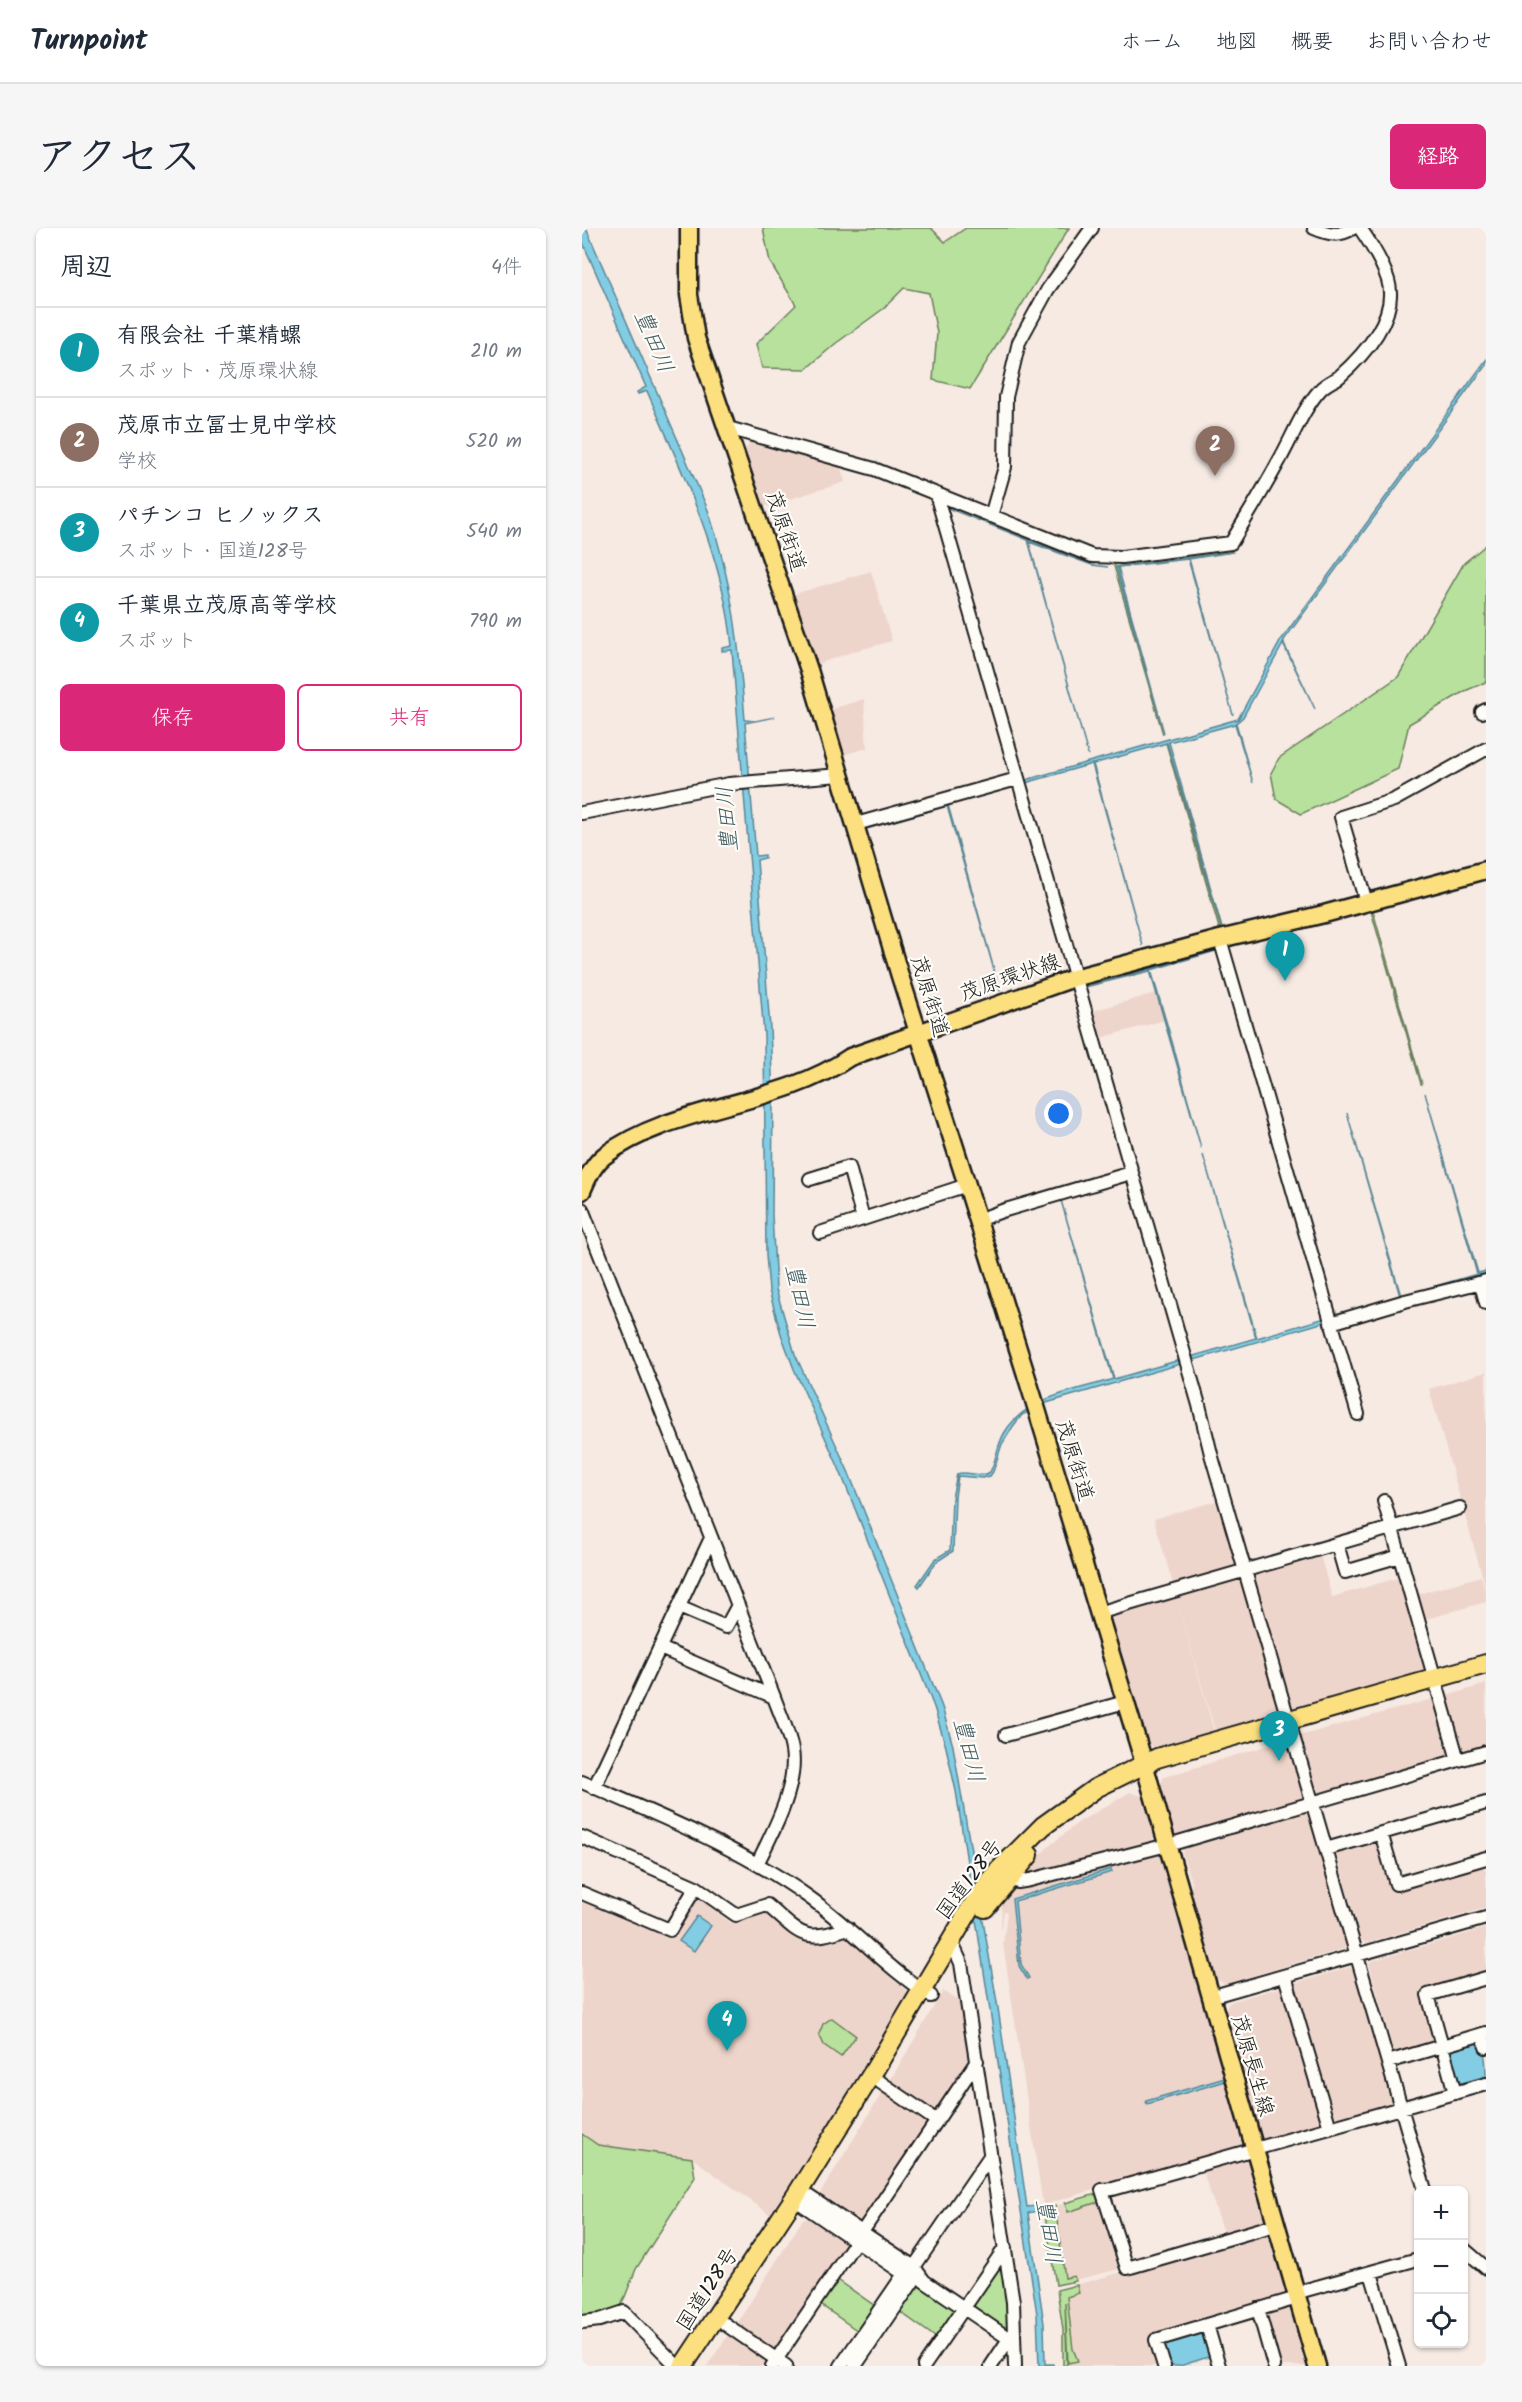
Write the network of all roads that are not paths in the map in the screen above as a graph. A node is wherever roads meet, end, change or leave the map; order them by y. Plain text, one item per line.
1 (689, 228) edge
2 (1092, 228) edge
3 (1314, 228) edge
4 (1353, 228) edge
5 (1360, 228) edge
6 (728, 428) junction
7 (936, 494) junction
8 (991, 516) junction
9 (1486, 749) edge
10 (840, 775) junction
11 (1017, 779) junction
12 (582, 813) edge
13 (856, 824) junction
14 (1486, 870) edge
15 (1366, 902) junction
16 (1220, 939) junction
17 (1074, 978) junction
18 (919, 1033) junction
19 (1131, 1173) junction
20 (810, 1179) dead end
21 (967, 1185) junction
22 (582, 1191) edge
23 (582, 1209) edge
24 (863, 1219) junction
25 (978, 1220) junction
26 (820, 1233) dead end
27 (1482, 1282) edge
28 (1486, 1303) edge
29 (1331, 1323) junction
30 (1358, 1414) dead end
31 (1383, 1502) dead end
32 (1460, 1508) dead end
33 (1392, 1528) junction
34 (711, 1538) junction
35 (1337, 1544) junction
36 (1400, 1556) junction
37 (1245, 1570) junction
38 (738, 1605) junction
39 (679, 1607) junction
40 (1098, 1613) junction
41 (660, 1648) junction
42 (1486, 1664) edge
43 (1486, 1675) edge
44 (1436, 1684) junction
45 (774, 1697) junction
46 (1125, 1702) junction
47 (1290, 1725) junction
48 (1006, 1735) dead end
49 (1486, 1752) edge
50 (1458, 1760) junction
51 (1146, 1769) junction
52 (582, 1782) edge
53 (594, 1788) junction
54 (1313, 1803) junction
55 (1486, 1803) edge
56 (1381, 1833) junction
57 (582, 1837) edge
58 (1166, 1845) junction
59 (1326, 1849) junction
60 (1486, 1858) edge
61 (757, 1864) junction
62 (1001, 1877) junction
63 (696, 1887) junction
64 (582, 1893) edge
65 (1486, 1918) edge
66 (848, 1928) junction
67 (958, 1940) junction
68 (1357, 1955) junction
69 (1285, 1976) junction
70 (1486, 1978) edge
71 (926, 1993) junction
72 (1210, 1997) junction
73 (1484, 2033) edge
74 (1443, 2045) junction
75 (1486, 2047) edge
76 (977, 2061) junction
77 (1388, 2062) junction
78 (880, 2082) junction
79 (1486, 2084) edge
80 (1455, 2093) junction
81 (1402, 2108) junction
82 (937, 2121) junction
83 (1330, 2128) junction
84 (1254, 2149) junction
85 (990, 2156) junction
86 (1424, 2186) edge
87 (803, 2198) junction
88 (1275, 2225) junction
89 (859, 2237) junction
90 (1005, 2247) junction
91 (1468, 2252) edge
92 (1414, 2260) edge
93 (1486, 2268) edge
94 (1371, 2273) junction
95 (914, 2275) junction
96 (1296, 2295) junction
97 (963, 2307) junction
98 (1258, 2309) junction
99 (582, 2322) edge
100 (725, 2324) junction
101 (1206, 2325) junction
102 (1012, 2340) junction
103 (778, 2364) edge
104 (677, 2366) edge
105 (683, 2366) edge
106 (697, 2366) edge
107 (841, 2366) edge
108 (855, 2366) edge
109 (924, 2366) edge
110 (991, 2366) edge
111 (1015, 2366) edge
112 (1164, 2366) edge
113 (1219, 2366) edge
114 (1274, 2366) edge
115 (1317, 2366) edge
116 (1399, 2366) edge

1 - 6 main road, 茂原街道
2 - 8 street
3 - 4 street
5 - 8 street
6 - 7 street
6 - 10 main road, 茂原街道
7 - 8 street
7 - 11 street
9 - 15 street
10 - 12 street
10 - 13 main road, 茂原街道
11 - 13 street
11 - 17 street
13 - 18 main road, 茂原街道
14 - 15 main road, 茂原環状線
15 - 16 main road, 茂原環状線
16 - 17 main road, 茂原環状線
16 - 29 street
17 - 18 main road, 茂原環状線
17 - 19 street
18 - 21 main road, 茂原街道
18 - 22 main road, 茂原環状線
19 - 25 street
19 - 37 street
20 - 24 street
21 - 24 street
21 - 25 main road, 茂原街道
23 - 34 street
24 - 26 street
25 - 40 main road, 茂原街道
27 - 28 street
27 - 29 street
29 - 30 street
31 - 33 street
32 - 33 street
33 - 35 street
33 - 36 street
34 - 38 street
34 - 39 street
35 - 36 street
35 - 37 street
36 - 44 street
37 - 40 street
37 - 47 street
38 - 39 street
38 - 45 street
39 - 41 street
40 - 46 main road, 茂原街道
41 - 45 street
41 - 53 street
42 - 44 highway, 国道128号
43 - 44 highway, 国道128号
44 - 47 highway, 国道128号
44 - 50 street
45 - 61 street
46 - 48 street
46 - 51 main road, 茂原街道
47 - 51 highway, 国道128号
47 - 54 street
49 - 50 street
50 - 54 street
51 - 58 main road, 茂原長生線
51 - 62 highway, 国道128号
52 - 53 street
53 - 61 street
54 - 58 street
54 - 59 street
55 - 56 street
56 - 59 street
56 - 60 street
57 - 63 street
58 - 62 street
58 - 72 main road, 茂原長生線
59 - 68 street
61 - 66 street
62 - 67 highway, 国道128号
62 - 67 highway, 国道128号
63 - 64 street
63 - 66 street
65 - 68 street
66 - 71 street
67 - 71 highway, 国道128号
67 - 76 street
68 - 69 street
68 - 77 street
69 - 72 street
69 - 83 street
70 - 74 street
71 - 78 highway, 国道128号
71 - 87 highway, 国道128号
72 - 84 main road, 茂原長生線
73 - 74 street
73 - 75 street
74 - 77 street
74 - 80 street
76 - 82 street
76 - 85 street
77 - 81 street
78 - 82 street
78 - 87 highway, 国道128号
79 - 80 street
80 - 81 street
81 - 83 street
81 - 86 street
82 - 89 street
83 - 84 street
84 - 88 main road, 茂原長生線
84 - 88 street
85 - 90 street
85 - 95 street
87 - 89 street
87 - 100 highway, 国道128号
87 - 105 highway, 国道128号
88 - 96 main road, 茂原長生線
89 - 95 street
89 - 103 street
90 - 97 street
90 - 102 street
91 - 93 street
92 - 94 street
94 - 96 street
94 - 116 street
95 - 97 street
95 - 107 street
95 - 108 street
96 - 98 street
96 - 115 main road, 茂原長生線
97 - 102 street
97 - 109 street
98 - 101 street
98 - 114 street
99 - 104 street
100 - 103 street
100 - 106 highway, 国道128号
101 - 112 street
101 - 113 street
102 - 110 street
102 - 111 street

